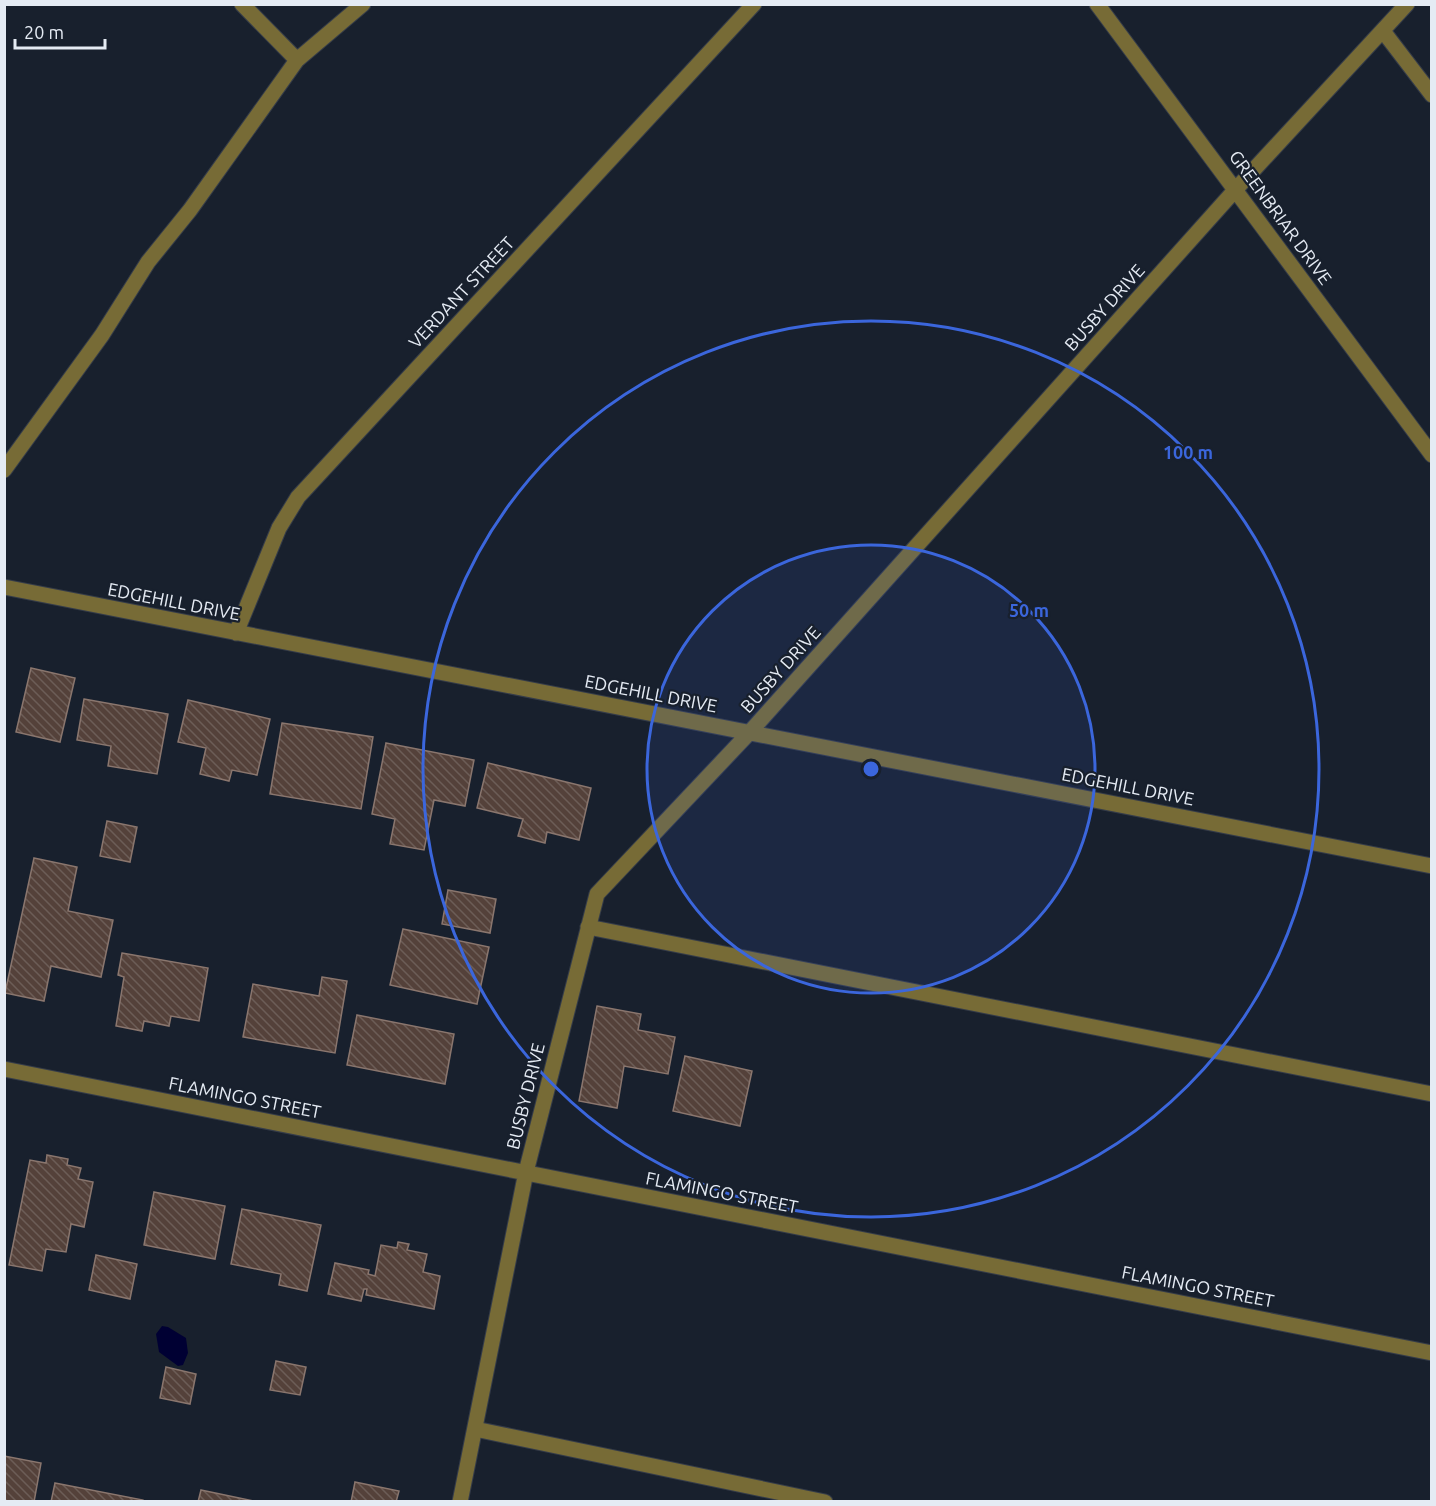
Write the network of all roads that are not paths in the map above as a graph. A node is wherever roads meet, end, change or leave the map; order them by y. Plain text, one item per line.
1 (242, 4) edge
2 (363, 4) edge
3 (754, 4) edge
4 (1097, 4) edge
5 (1407, 4) edge
6 (1383, 31) junction
7 (297, 60) junction
8 (1431, 95) edge
9 (1236, 189) junction
10 (1431, 455) edge
11 (4, 470) edge
12 (4, 587) edge
13 (236, 633) junction
14 (750, 732) junction
15 (1431, 866) edge
16 (588, 927) junction
17 (4, 1069) edge
18 (1431, 1094) edge
19 (526, 1172) junction
20 (1431, 1353) edge
21 (475, 1429) junction
22 (460, 1502) edge
23 (825, 1502) edge

1 - 7 street
2 - 7 street
3 - 13 street, VERDANT STREET
4 - 9 street, GREENBRIAR DRIVE
5 - 6 street, BUSBY DRIVE
6 - 8 street
6 - 9 street, BUSBY DRIVE
7 - 11 street
9 - 10 street, GREENBRIAR DRIVE
9 - 14 street, BUSBY DRIVE
12 - 13 street, EDGEHILL DRIVE
13 - 14 street, EDGEHILL DRIVE
14 - 15 street, EDGEHILL DRIVE
14 - 16 street, BUSBY DRIVE
16 - 18 street
16 - 19 street, BUSBY DRIVE
17 - 19 street, FLAMINGO STREET
19 - 20 street, FLAMINGO STREET
19 - 21 street, BUSBY DRIVE
21 - 22 street, BUSBY DRIVE
21 - 23 street

